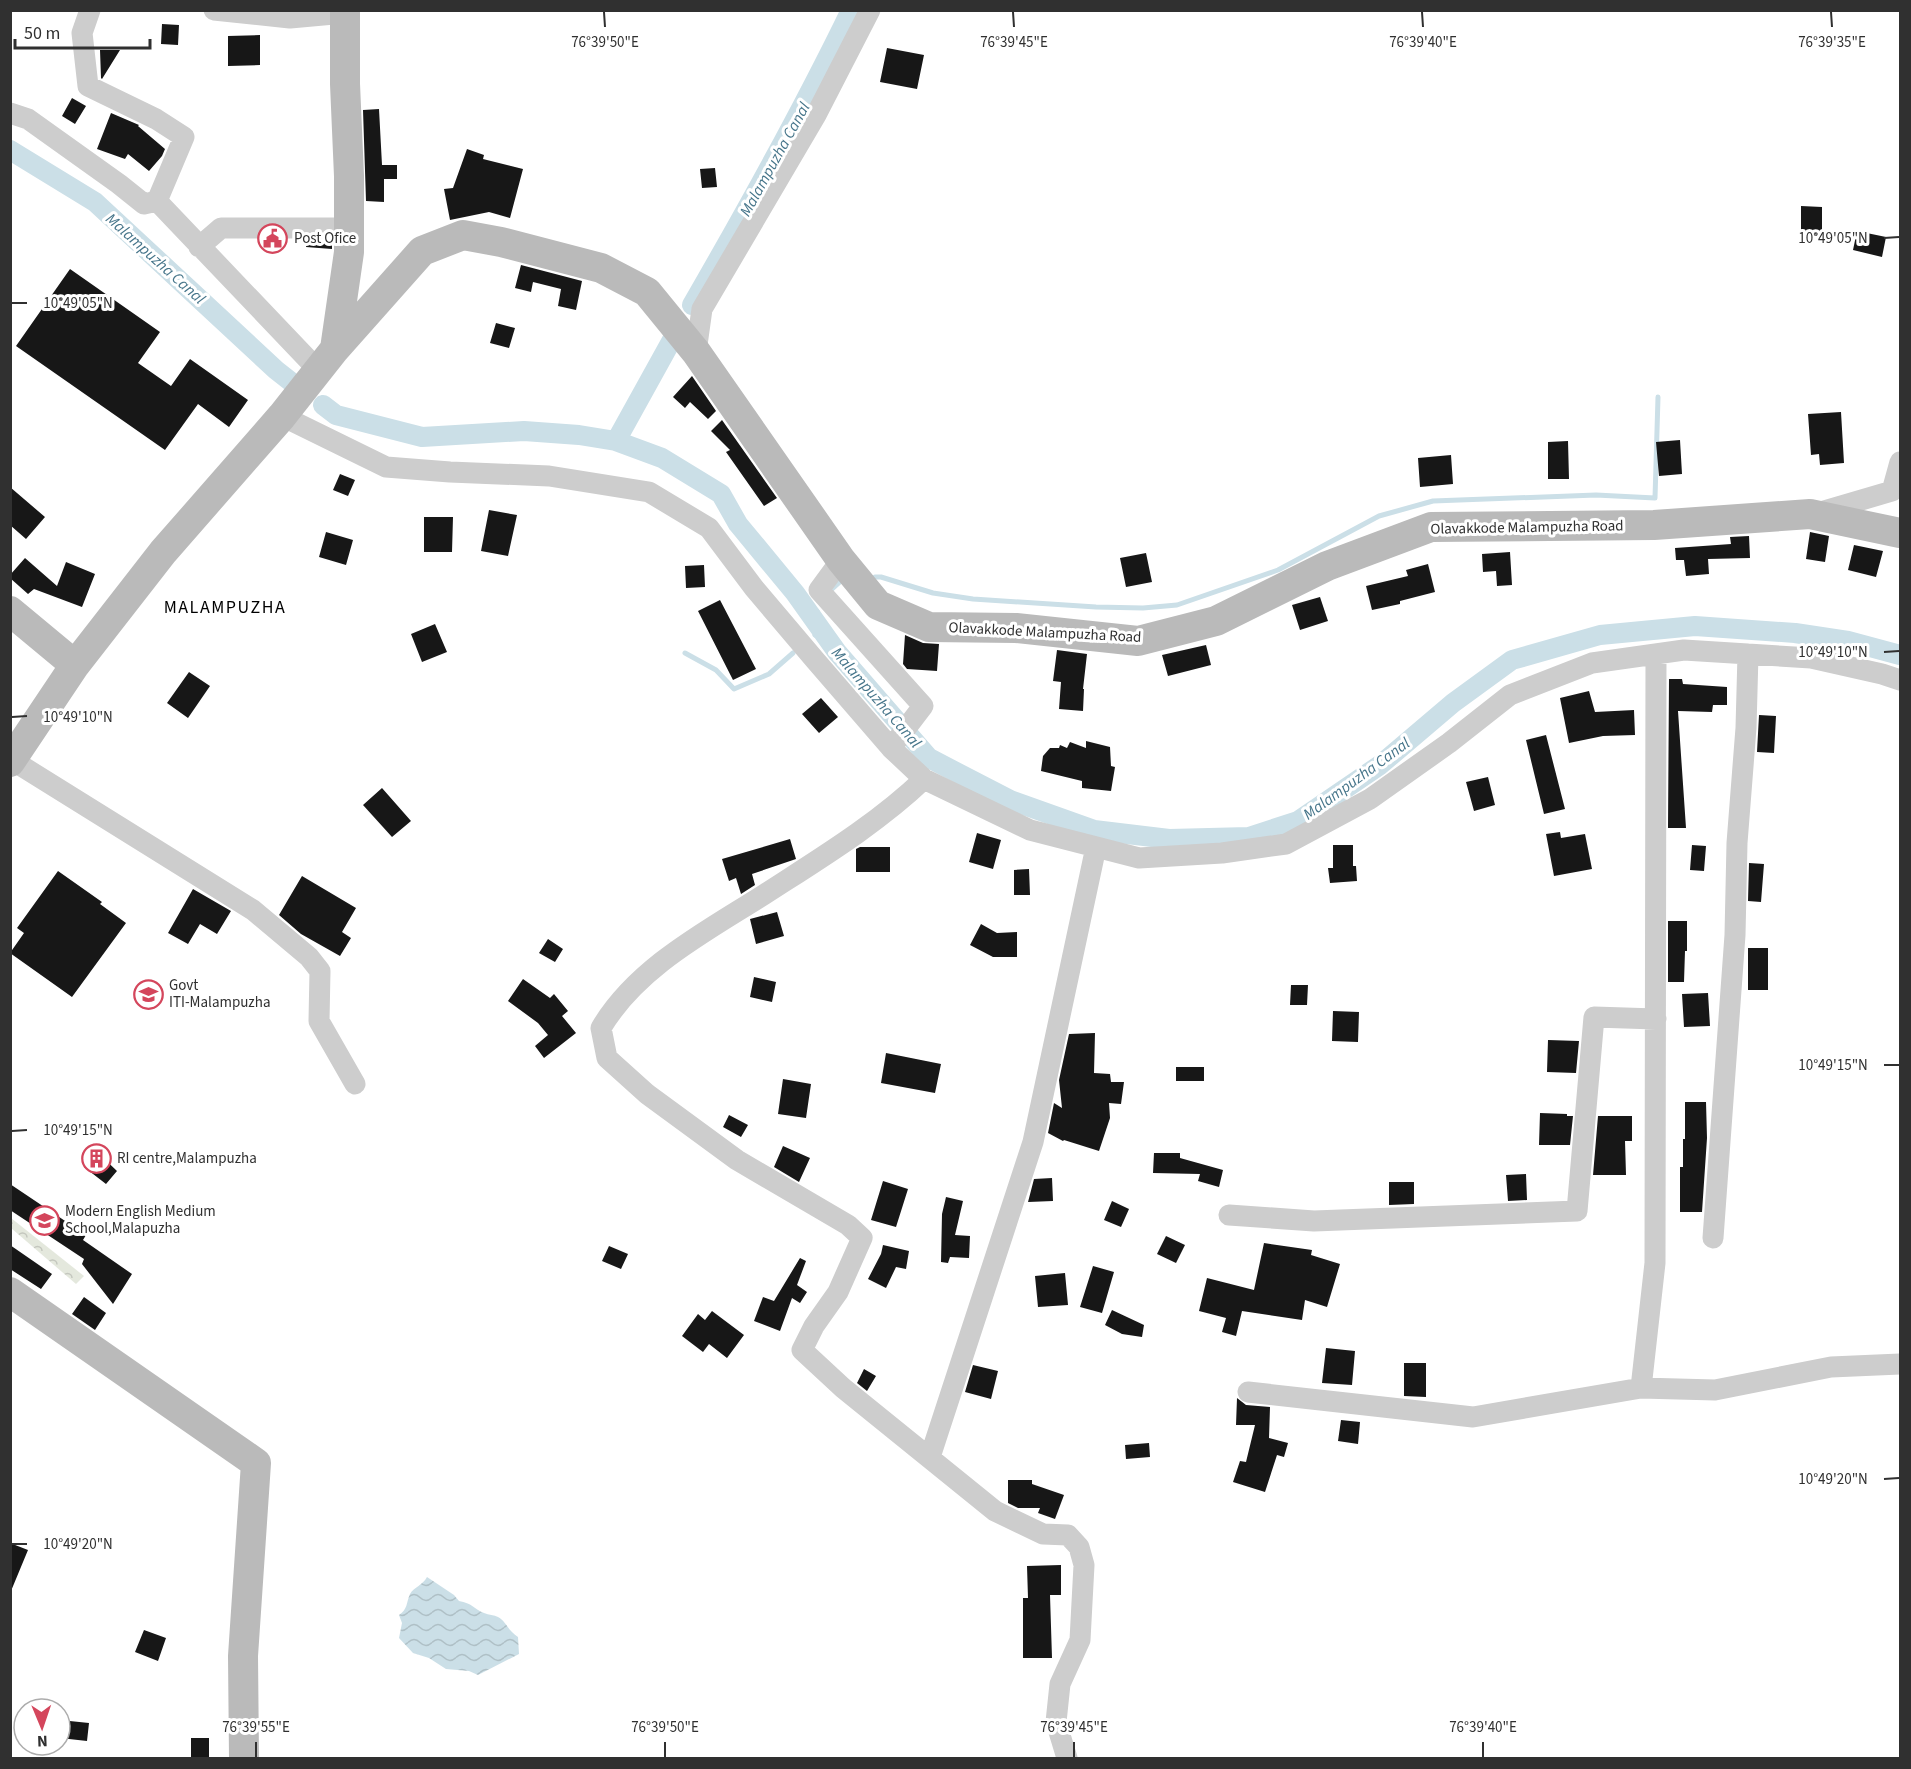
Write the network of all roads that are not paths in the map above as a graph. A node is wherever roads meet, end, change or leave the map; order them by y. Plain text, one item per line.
1 (90, 10) edge
2 (214, 10) edge
3 (870, 10) edge
4 (345, 12) edge
5 (10, 113) edge
6 (157, 201) junction
7 (349, 228) junction
8 (200, 246) junction
9 (696, 352) junction
10 (327, 360) junction
11 (282, 416) junction
12 (1900, 462) edge
13 (1810, 514) junction
14 (1900, 533) edge
15 (841, 560) junction
16 (10, 610) edge
17 (1656, 654) junction
18 (1748, 654) junction
19 (75, 665) junction
20 (1900, 680) edge
21 (891, 748) junction
22 (11, 761) edge
23 (924, 779) junction
24 (1096, 847) junction
25 (1656, 1019) junction
26 (355, 1084) dead end
27 (1229, 1215) dead end
28 (1713, 1238) dead end
29 (10, 1292) edge
30 (1900, 1364) edge
31 (1641, 1388) junction
32 (1248, 1392) dead end
33 (930, 1457) junction
34 (244, 1758) edge
35 (1067, 1758) edge

1 - 6 street
2 - 4 street
3 - 9 street
4 - 7 main road
5 - 6 street
6 - 8 street
7 - 8 street
7 - 10 main road
8 - 10 street
9 - 10 main road, Olavakkode Malampuzha Road
9 - 15 main road, Olavakkode Malampuzha Road
10 - 11 main road, Olavakkode Malampuzha Road
11 - 19 main road, Olavakkode Malampuzha Road
11 - 21 street
12 - 13 street
13 - 14 main road, Olavakkode Malampuzha Road
13 - 15 main road, Olavakkode Malampuzha Road
15 - 21 street
16 - 19 main road
17 - 18 street
17 - 24 street
17 - 25 street
18 - 20 street
18 - 28 street
19 - 22 main road, Olavakkode Malampuzha Road
21 - 23 street
22 - 26 street
23 - 24 street
23 - 33 street
24 - 33 street
25 - 27 street
25 - 31 street
29 - 34 main road
30 - 31 street
31 - 32 street
33 - 35 street

